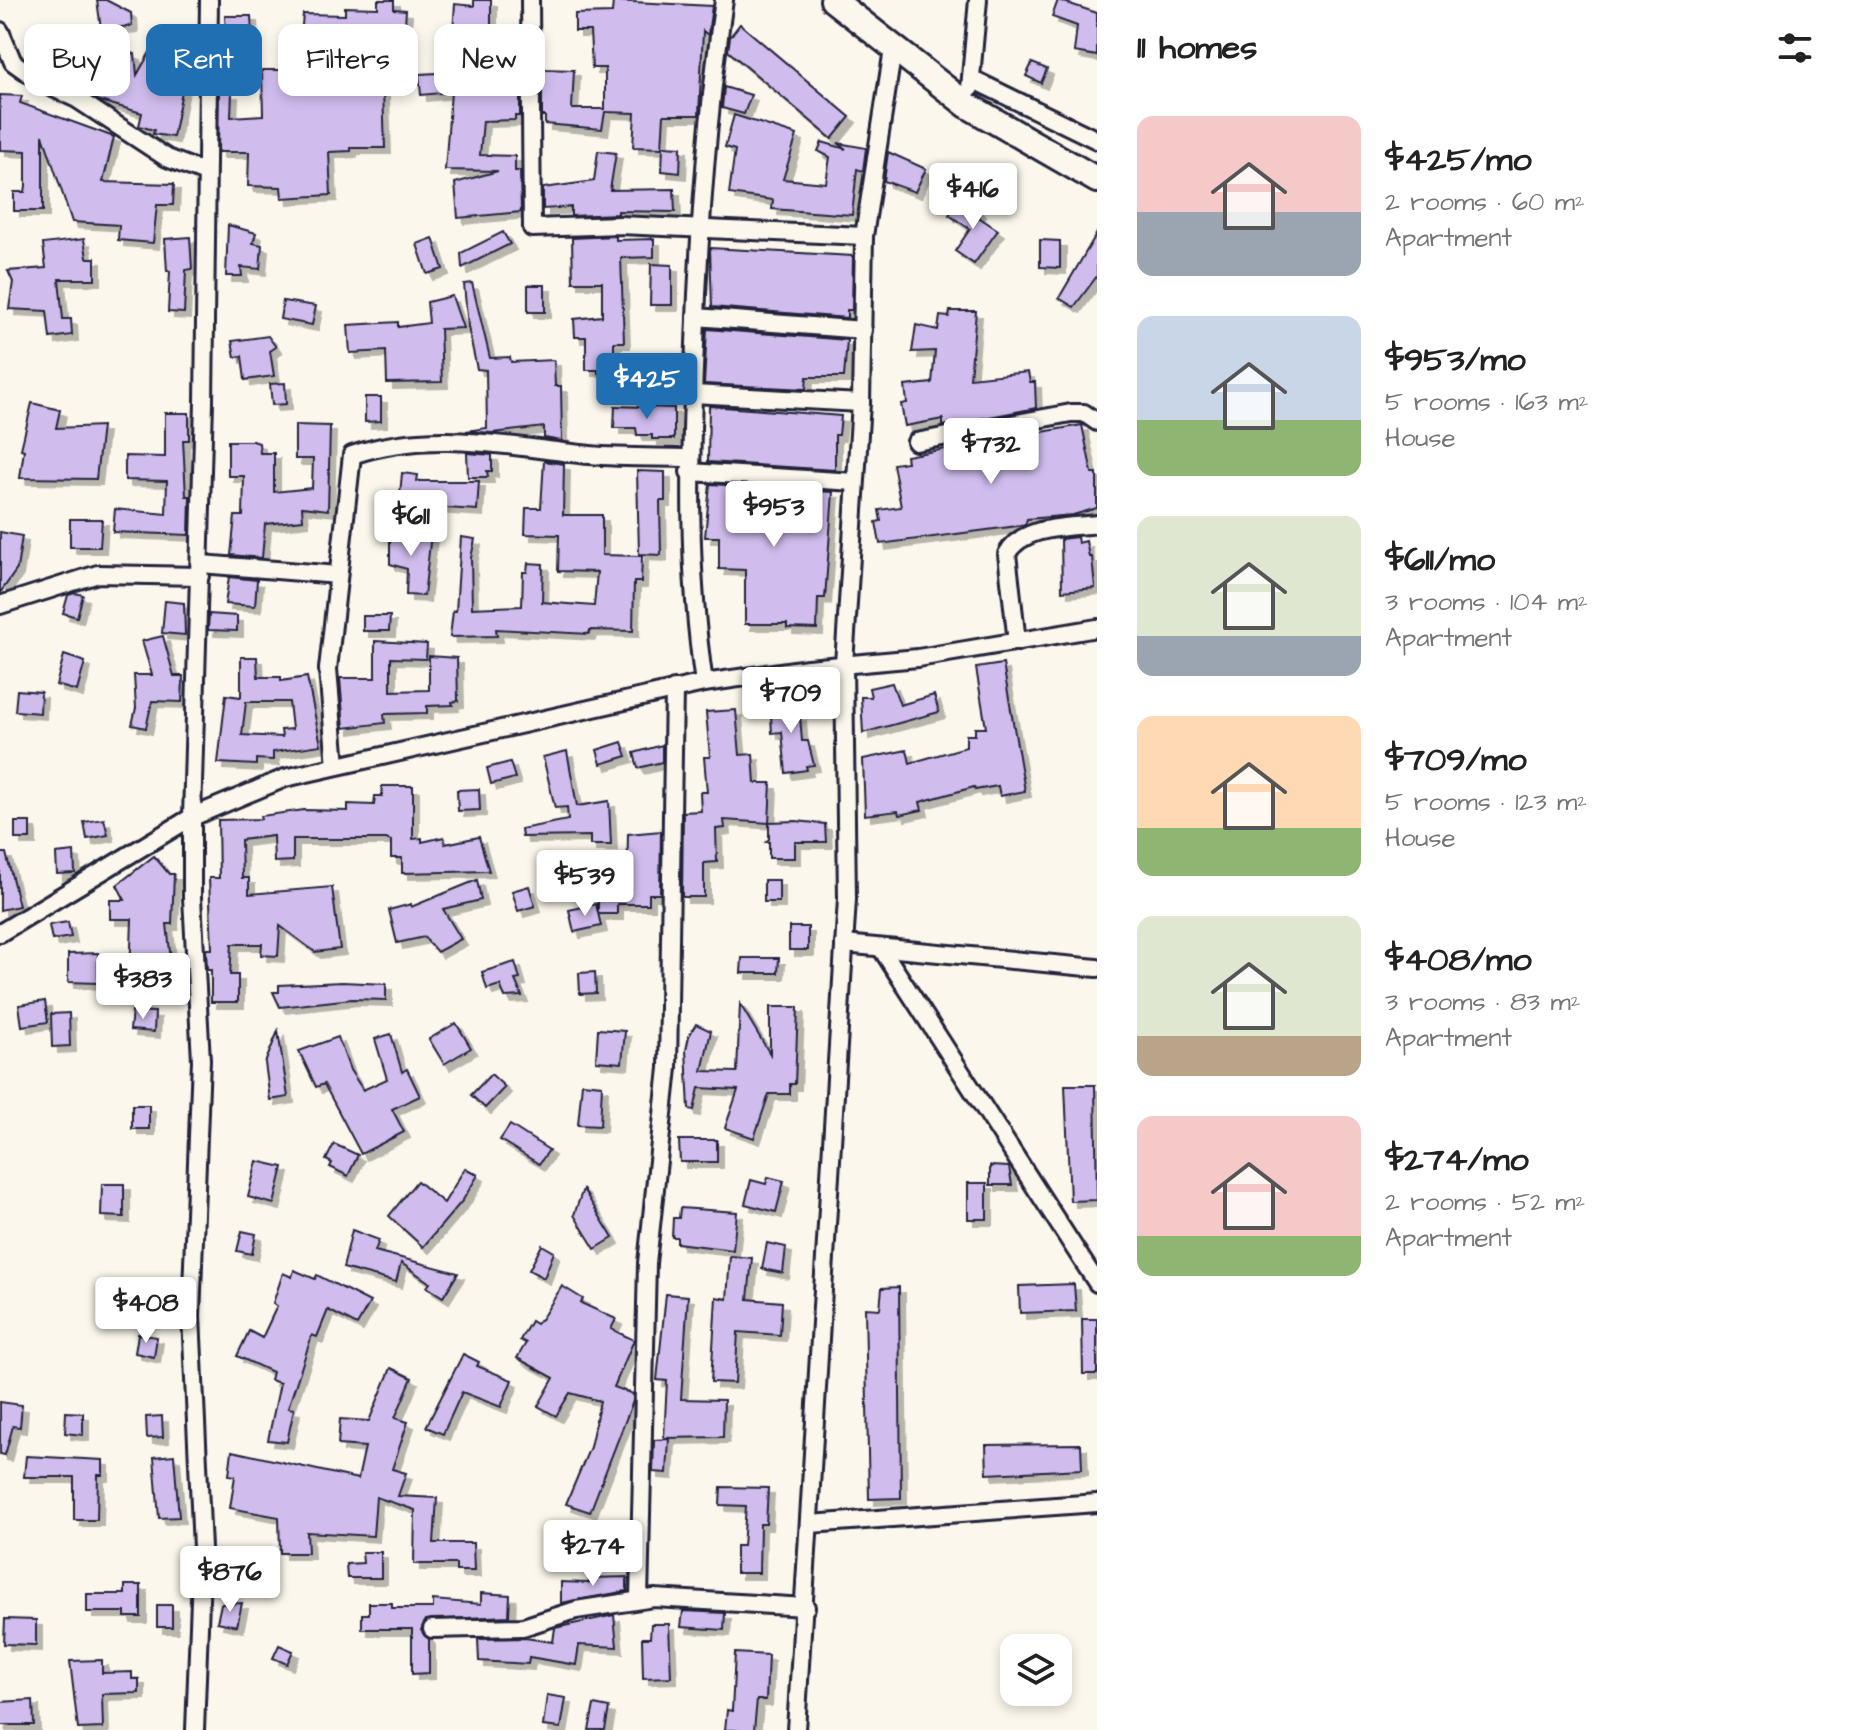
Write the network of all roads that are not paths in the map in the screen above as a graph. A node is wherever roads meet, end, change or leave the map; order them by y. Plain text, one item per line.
1 (209, 0) edge
2 (530, 0) edge
3 (724, 0) edge
4 (833, 0) edge
5 (978, 0) edge
6 (0, 31) edge
7 (893, 49) junction
8 (972, 79) junction
9 (967, 105) junction
10 (1097, 140) edge
11 (206, 173) junction
12 (1097, 180) edge
13 (699, 229) junction
14 (864, 236) junction
15 (696, 317) junction
16 (863, 330) junction
17 (693, 394) junction
18 (861, 403) junction
19 (1097, 422) edge
20 (916, 442) dead end
21 (689, 465) junction
22 (855, 482) junction
23 (1097, 524) edge
24 (200, 570) junction
25 (338, 575) junction
26 (0, 605) edge
27 (1097, 628) edge
28 (1017, 642) junction
29 (844, 664) junction
30 (704, 683) junction
31 (674, 689) junction
32 (336, 766) junction
33 (192, 817) junction
34 (0, 933) edge
35 (844, 944) junction
36 (881, 948) junction
37 (1097, 968) edge
38 (1097, 1283) edge
39 (1097, 1503) edge
40 (810, 1524) junction
41 (639, 1599) junction
42 (806, 1607) junction
43 (432, 1629) dead end
44 (195, 1730) edge
45 (796, 1730) edge

1 - 11 street
2 - 13 street
3 - 13 street
4 - 7 main road
5 - 8 street
6 - 11 street
7 - 9 main road
7 - 14 street
8 - 9 street
8 - 10 street
9 - 12 main road
11 - 24 street
13 - 14 street
13 - 15 street
14 - 16 street
15 - 16 street
15 - 17 street
16 - 18 street
17 - 18 street
17 - 21 street
18 - 22 street
19 - 20 street
21 - 22 street
21 - 25 street
21 - 30 street
22 - 29 street
23 - 28 street
24 - 25 street
24 - 26 street
24 - 33 street
25 - 32 street
27 - 28 street
28 - 29 street
29 - 30 street
29 - 35 street
30 - 31 street
31 - 32 street
31 - 41 street
32 - 33 street
33 - 34 street
33 - 44 street
35 - 36 street
35 - 40 street
36 - 37 street
36 - 38 street
39 - 40 street
40 - 42 street
41 - 42 street
41 - 43 street
42 - 45 street

